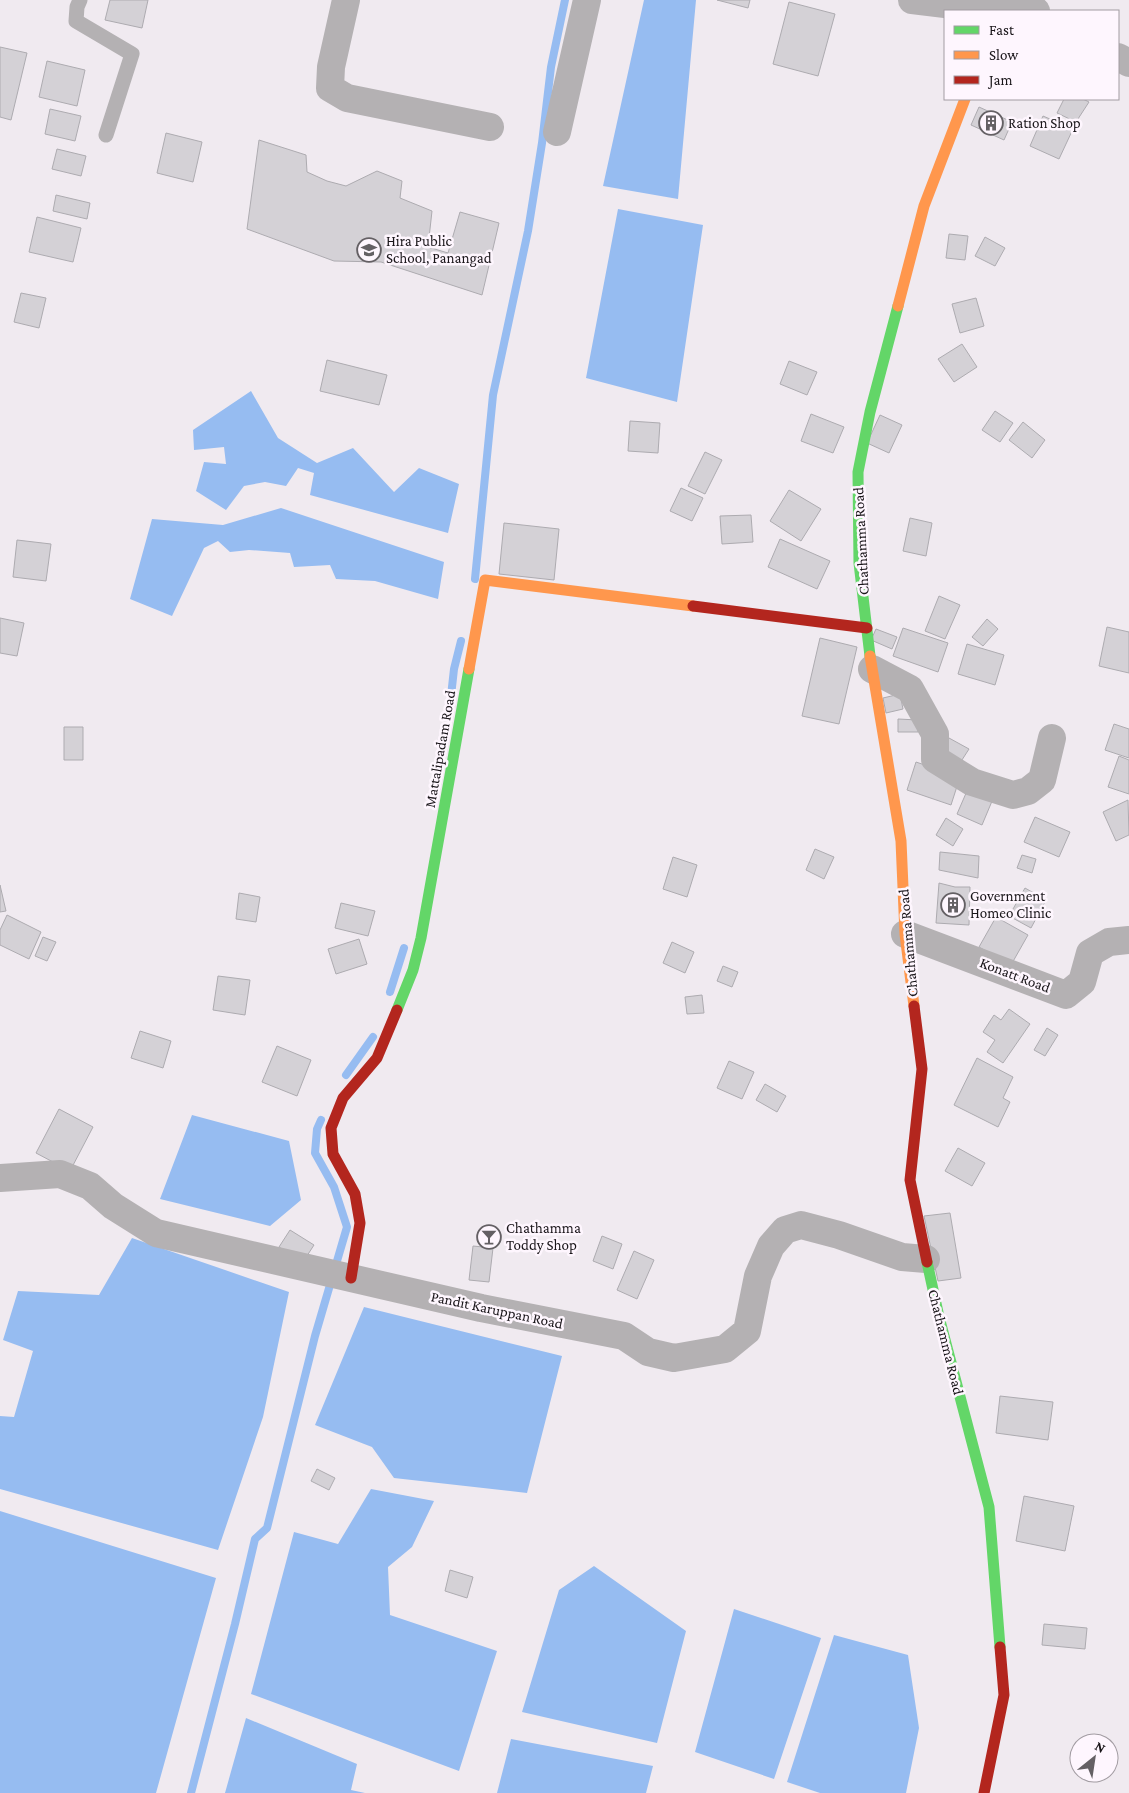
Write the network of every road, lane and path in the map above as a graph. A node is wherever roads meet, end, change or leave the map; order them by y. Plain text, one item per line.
1 (80, 0) edge
2 (346, 0) edge
3 (587, 0) edge
4 (912, 0) edge
5 (1016, 0) edge
6 (995, 10) edge
7 (1034, 10) edge
8 (965, 100) edge
9 (490, 127) dead end
10 (557, 132) dead end
11 (106, 135) dead end
12 (867, 628) junction
13 (872, 669) junction
14 (1052, 738) dead end
15 (905, 934) junction
16 (1129, 940) edge
17 (0, 1178) edge
18 (926, 1259) junction
19 (350, 1278) junction
20 (984, 1793) edge

1 - 11 lane
2 - 9 street
3 - 10 street
4 - 6 street
5 - 7 street
8 - 12 street, Chathamma Road
12 - 13 street, Chathamma Road
12 - 19 street, Mattalipadam Road
13 - 14 street
13 - 15 street, Chathamma Road
15 - 16 street, Konatt Road
15 - 18 street, Chathamma Road
17 - 19 street, Pandit Karuppan Road
18 - 19 street, Pandit Karuppan Road
18 - 20 street, Chathamma Road

